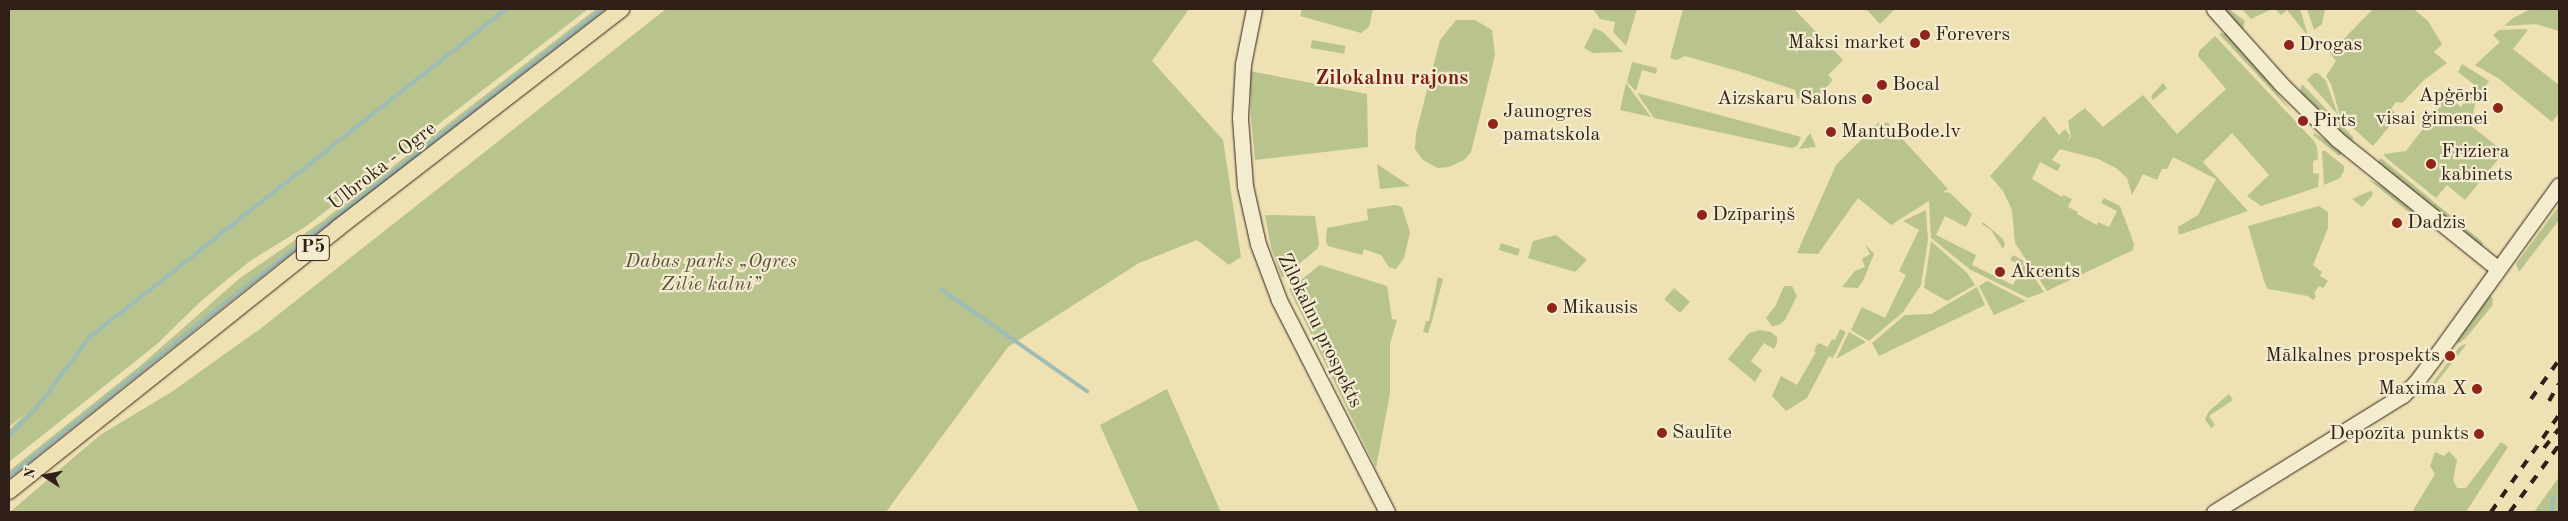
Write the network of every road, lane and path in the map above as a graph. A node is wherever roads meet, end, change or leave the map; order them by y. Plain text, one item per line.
1 (621, 9) edge
2 (1254, 9) edge
3 (2214, 9) edge
4 (2559, 185) edge
5 (2498, 269) junction
6 (9, 491) edge
7 (1387, 512) edge
8 (2214, 512) edge

1 - 6 main road, Ulbroka - Ogre / P5
2 - 7 main road, Zilokalnu prospekts
3 - 5 main road
4 - 5 main road
5 - 8 main road

